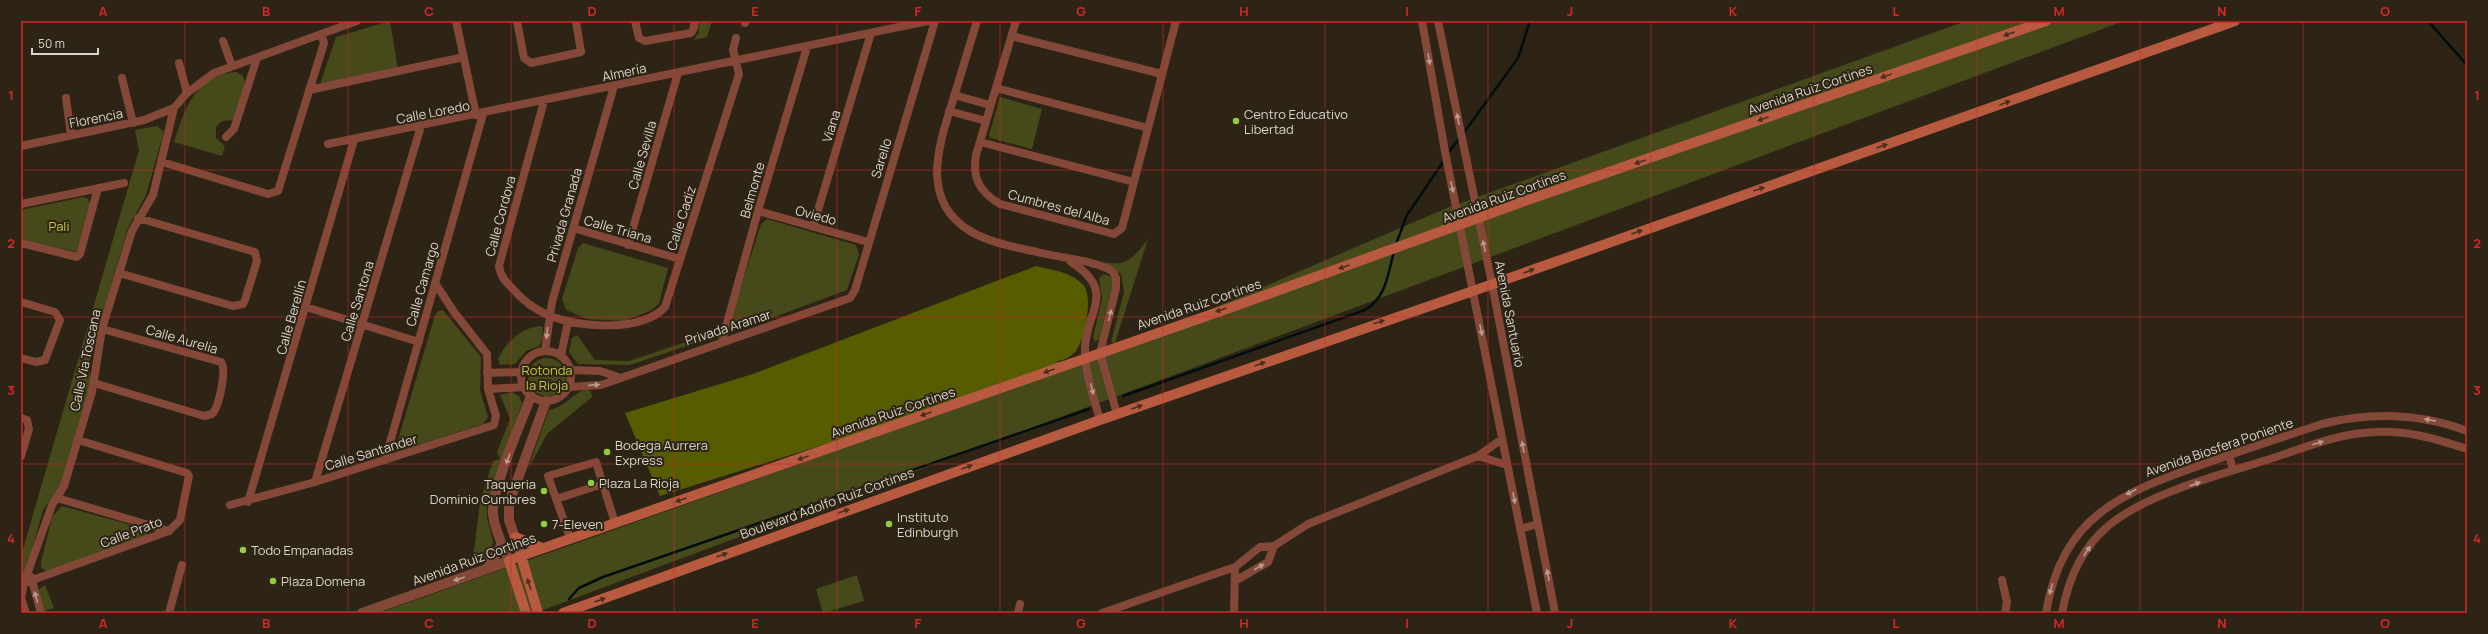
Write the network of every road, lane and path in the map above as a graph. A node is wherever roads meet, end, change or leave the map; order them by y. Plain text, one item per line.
1 (357, 21) edge
2 (456, 21) edge
3 (517, 21) edge
4 (576, 21) edge
5 (635, 21) edge
6 (694, 21) edge
7 (928, 21) edge
8 (935, 21) edge
9 (977, 21) edge
10 (1016, 21) edge
11 (1422, 21) edge
12 (1438, 21) edge
13 (2046, 21) edge
14 (2234, 21) edge
15 (1173, 22) edge
16 (871, 33) junction
17 (321, 34) junction
18 (1012, 36) junction
19 (736, 38) dead end
20 (224, 41) dead end
21 (807, 46) junction
22 (464, 57) junction
23 (257, 58) junction
24 (737, 60) junction
25 (179, 63) dead end
26 (232, 66) junction
27 (678, 73) junction
28 (1162, 74) junction
29 (122, 78) dead end
30 (614, 86) junction
31 (996, 88) junction
32 (309, 90) junction
33 (187, 93) junction
34 (954, 95) junction
35 (66, 98) dead end
36 (544, 101) junction
37 (990, 106) junction
38 (516, 107) joint
39 (174, 108) junction
40 (949, 111) junction
41 (479, 114) junction
42 (986, 121) junction
43 (133, 123) junction
44 (421, 126) junction
45 (1148, 128) junction
46 (71, 135) junction
47 (226, 137) dead end
48 (354, 140) junction
49 (980, 142) junction
50 (328, 144) dead end
51 (21, 146) edge
52 (162, 162) junction
53 (1134, 182) junction
54 (124, 183) dead end
55 (98, 188) junction
56 (21, 204) edge
57 (758, 211) junction
58 (138, 218) junction
59 (1478, 219) junction
60 (1460, 225) junction
61 (813, 227) junction
62 (573, 228) junction
63 (868, 242) junction
64 (21, 243) edge
65 (628, 244) junction
66 (680, 259) junction
67 (1066, 260) junction
68 (119, 273) junction
69 (435, 283) junction
70 (1492, 284) junction
71 (1473, 291) junction
72 (847, 301) joint
73 (21, 302) edge
74 (306, 307) junction
75 (549, 316) junction
76 (568, 321) junction
77 (362, 325) junction
78 (102, 329) junction
79 (419, 342) junction
80 (722, 342) junction
81 (545, 351) junction
82 (1100, 353) junction
83 (561, 356) junction
84 (21, 358) edge
85 (1085, 358) junction
86 (571, 370) junction
87 (521, 372) junction
88 (487, 373) junction
89 (618, 377) junction
90 (94, 383) junction
91 (524, 387) junction
92 (569, 387) junction
93 (488, 389) junction
94 (531, 396) junction
95 (546, 401) junction
96 (1117, 414) junction
97 (21, 418) edge
98 (1100, 420) junction
99 (2467, 431) edge
100 (516, 437) junction
101 (1502, 439) junction
102 (78, 440) junction
103 (531, 442) junction
104 (2467, 449) edge
105 (2229, 455) junction
106 (21, 456) edge
107 (1478, 456) junction
108 (385, 460) junction
109 (1508, 465) junction
110 (2233, 470) junction
111 (501, 478) junction
112 (315, 482) junction
113 (515, 484) junction
114 (603, 484) junction
115 (57, 498) junction
116 (556, 499) junction
117 (248, 502) junction
118 (230, 505) dead end
119 (615, 523) junction
120 (1538, 524) junction
121 (1520, 529) junction
122 (169, 531) junction
123 (498, 532) junction
124 (513, 532) junction
125 (570, 538) junction
126 (502, 544) junction
127 (1274, 546) junction
128 (542, 548) junction
129 (521, 556) junction
130 (509, 561) junction
131 (182, 565) dead end
132 (1235, 567) junction
133 (486, 570) junction
134 (2002, 580) dead end
135 (1234, 581) junction
136 (28, 582) junction
137 (1020, 604) dead end
138 (26, 613) edge
139 (41, 613) edge
140 (169, 613) edge
141 (362, 613) edge
142 (526, 613) edge
143 (538, 613) edge
144 (563, 613) edge
145 (1018, 613) edge
146 (1102, 613) edge
147 (1234, 613) edge
148 (1537, 613) edge
149 (1555, 613) edge
150 (2006, 613) edge
151 (2046, 613) edge
152 (2062, 613) edge

1 - 17 street
2 - 22 street
3 - 4 street
5 - 6 street
7 - 16 street
8 - 63 street, Sarello
9 - 34 street
10 - 18 street, Cumbres del Alba
11 -> 60 street
59 -> 12 street, Avenida Santuario
13 -> 59 main road, Avenida Ruiz Cortines
70 -> 14 main road
15 - 28 street, Cumbres del Alba
16 - 21 street
16 - 61 street, Viana
17 - 23 street
17 - 32 street
18 - 28 street
18 - 31 street, Cumbres del Alba
19 - 24 street, Calle Cadíz
20 - 26 street
21 - 24 street
21 - 57 street, Belmonte
22 - 32 street
22 - 41 street
23 - 26 street
23 - 47 street
24 - 27 street, Almería
24 - 66 street, Calle Cadíz
25 - 33 street
26 - 33 street
27 - 30 street, Almería
27 - 65 street, Calle Sevilla
28 - 45 street, Cumbres del Alba
29 - 43 street
30 - 36 street, Almería
30 - 62 street, Privada Granada
31 - 37 street, Cumbres del Alba
31 - 45 street
32 - 52 street
33 - 39 street
34 - 37 street
34 - 40 street
35 - 46 street
36 - 38 street, Almería
36 - 75 street, Calle Cordova
37 - 42 street, Cumbres del Alba
38 - 41 street, Calle Loredo
39 - 43 street, Florencia
39 - 52 street, Calle Via Toscana
40 - 42 street
40 - 67 street
41 - 44 street, Calle Loredo
41 - 69 street, Calle Camargo
42 - 49 street, Cumbres del Alba
43 - 46 street, Florencia
44 - 48 street, Calle Loredo
44 - 77 street, Calle Santona
45 - 53 street, Cumbres del Alba
46 - 51 street, Florencia
48 - 50 street, Calle Loredo
48 - 74 street, Calle Berellín
49 - 53 street
49 - 53 street, Cumbres del Alba
52 - 58 street, Calle Via Toscana
54 - 55 street
55 - 56 street
55 - 64 street
57 - 61 street, Oviedo
57 - 80 street, Belmonte
58 - 68 street, Calle Via Toscana
58 - 68 street
59 - 60 main road, Avenida Ruiz Cortines
70 -> 59 street, Avenida Santuario
60 - 71 street
60 -> 82 main road, Avenida Ruiz Cortines
61 - 63 street, Oviedo
62 - 65 street, Calle Triana
62 - 75 street, Privada Granada
63 - 72 street, Sarello
65 - 66 street, Calle Triana
66 - 76 street, Calle Cadíz
82 -> 67 street
67 - 85 street
68 - 78 street, Calle Via Toscana
69 - 79 street, Calle Camargo
69 - 88 street
70 - 71 main road
120 -> 70 street, Avenida Santuario
96 -> 71 main road
71 -> 101 street
72 - 80 street, Privada Aramar
73 - 84 street
74 - 77 street
74 - 117 street, Calle Berellín
75 - 76 street, Calle Cordova
75 -> 81 street, Privada Granada
76 - 83 street
77 - 79 street
77 - 112 street, Calle Santona
78 - 90 street, Calle Via Toscana
78 - 90 street, Calle Aurelia
79 - 108 street, Calle Camargo
80 - 89 street, Privada Aramar
81 - 83 street
81 - 87 street
82 - 85 main road, Avenida Ruiz Cortines
82 - 96 street
83 - 86 street
85 -> 98 street
85 -> 119 main road, Avenida Ruiz Cortines
86 - 89 street
86 - 92 street
87 - 88 street
87 - 91 street
88 - 93 street
92 -> 89 street, Privada Aramar
90 - 102 street, Calle Via Toscana
91 - 93 street
91 - 94 street
92 - 95 street
93 - 108 street, Calle Santander
94 - 95 street
94 - 100 street
95 - 103 street
96 - 98 main road
97 - 106 street
144 -> 98 main road, Boulevard Adolfo Ruiz Cortines
99 -> 105 street, Avenida Biosfera Poniente
100 - 103 street
100 -> 111 street
101 - 107 street
101 - 109 street
102 - 115 street, Calle Via Toscana
102 - 122 street, Calle Prato
103 - 113 street
110 -> 104 street, Avenida Biosfera Poniente
105 - 110 street
105 -> 151 street, Avenida Biosfera Poniente
107 - 109 street
107 - 127 street
108 - 112 street, Calle Santander
109 -> 121 street
152 -> 110 street, Avenida Biosfera Poniente
111 - 113 street
111 - 123 street
112 - 117 street, Calle Santander
113 - 124 street
114 - 116 street
114 - 116 street
114 - 119 street
115 - 122 street
115 - 136 street, Calle Via Toscana
116 - 125 street
117 - 118 street, Calle Santander
119 - 125 main road, Avenida Ruiz Cortines
120 - 121 street
149 -> 120 street, Avenida Santuario
121 - 148 street
122 - 136 street, Calle Prato
123 - 124 street
123 - 126 street
124 - 128 main road
124 - 129 street
125 - 128 main road, Avenida Ruiz Cortines
126 - 130 street
126 - 133 street
127 - 132 street
135 -> 127 street
128 - 129 main road, Avenida Ruiz Cortines
129 - 130 main road, Avenida Ruiz Cortines
143 -> 129 main road
130 - 133 street, Avenida Ruiz Cortines
130 - 142 main road
131 - 140 street
132 - 135 street
132 - 146 street
133 -> 141 street, Avenida Ruiz Cortines
134 - 150 street
135 - 147 street
136 - 138 street, Calle Via Toscana
139 -> 136 street
137 - 145 street

